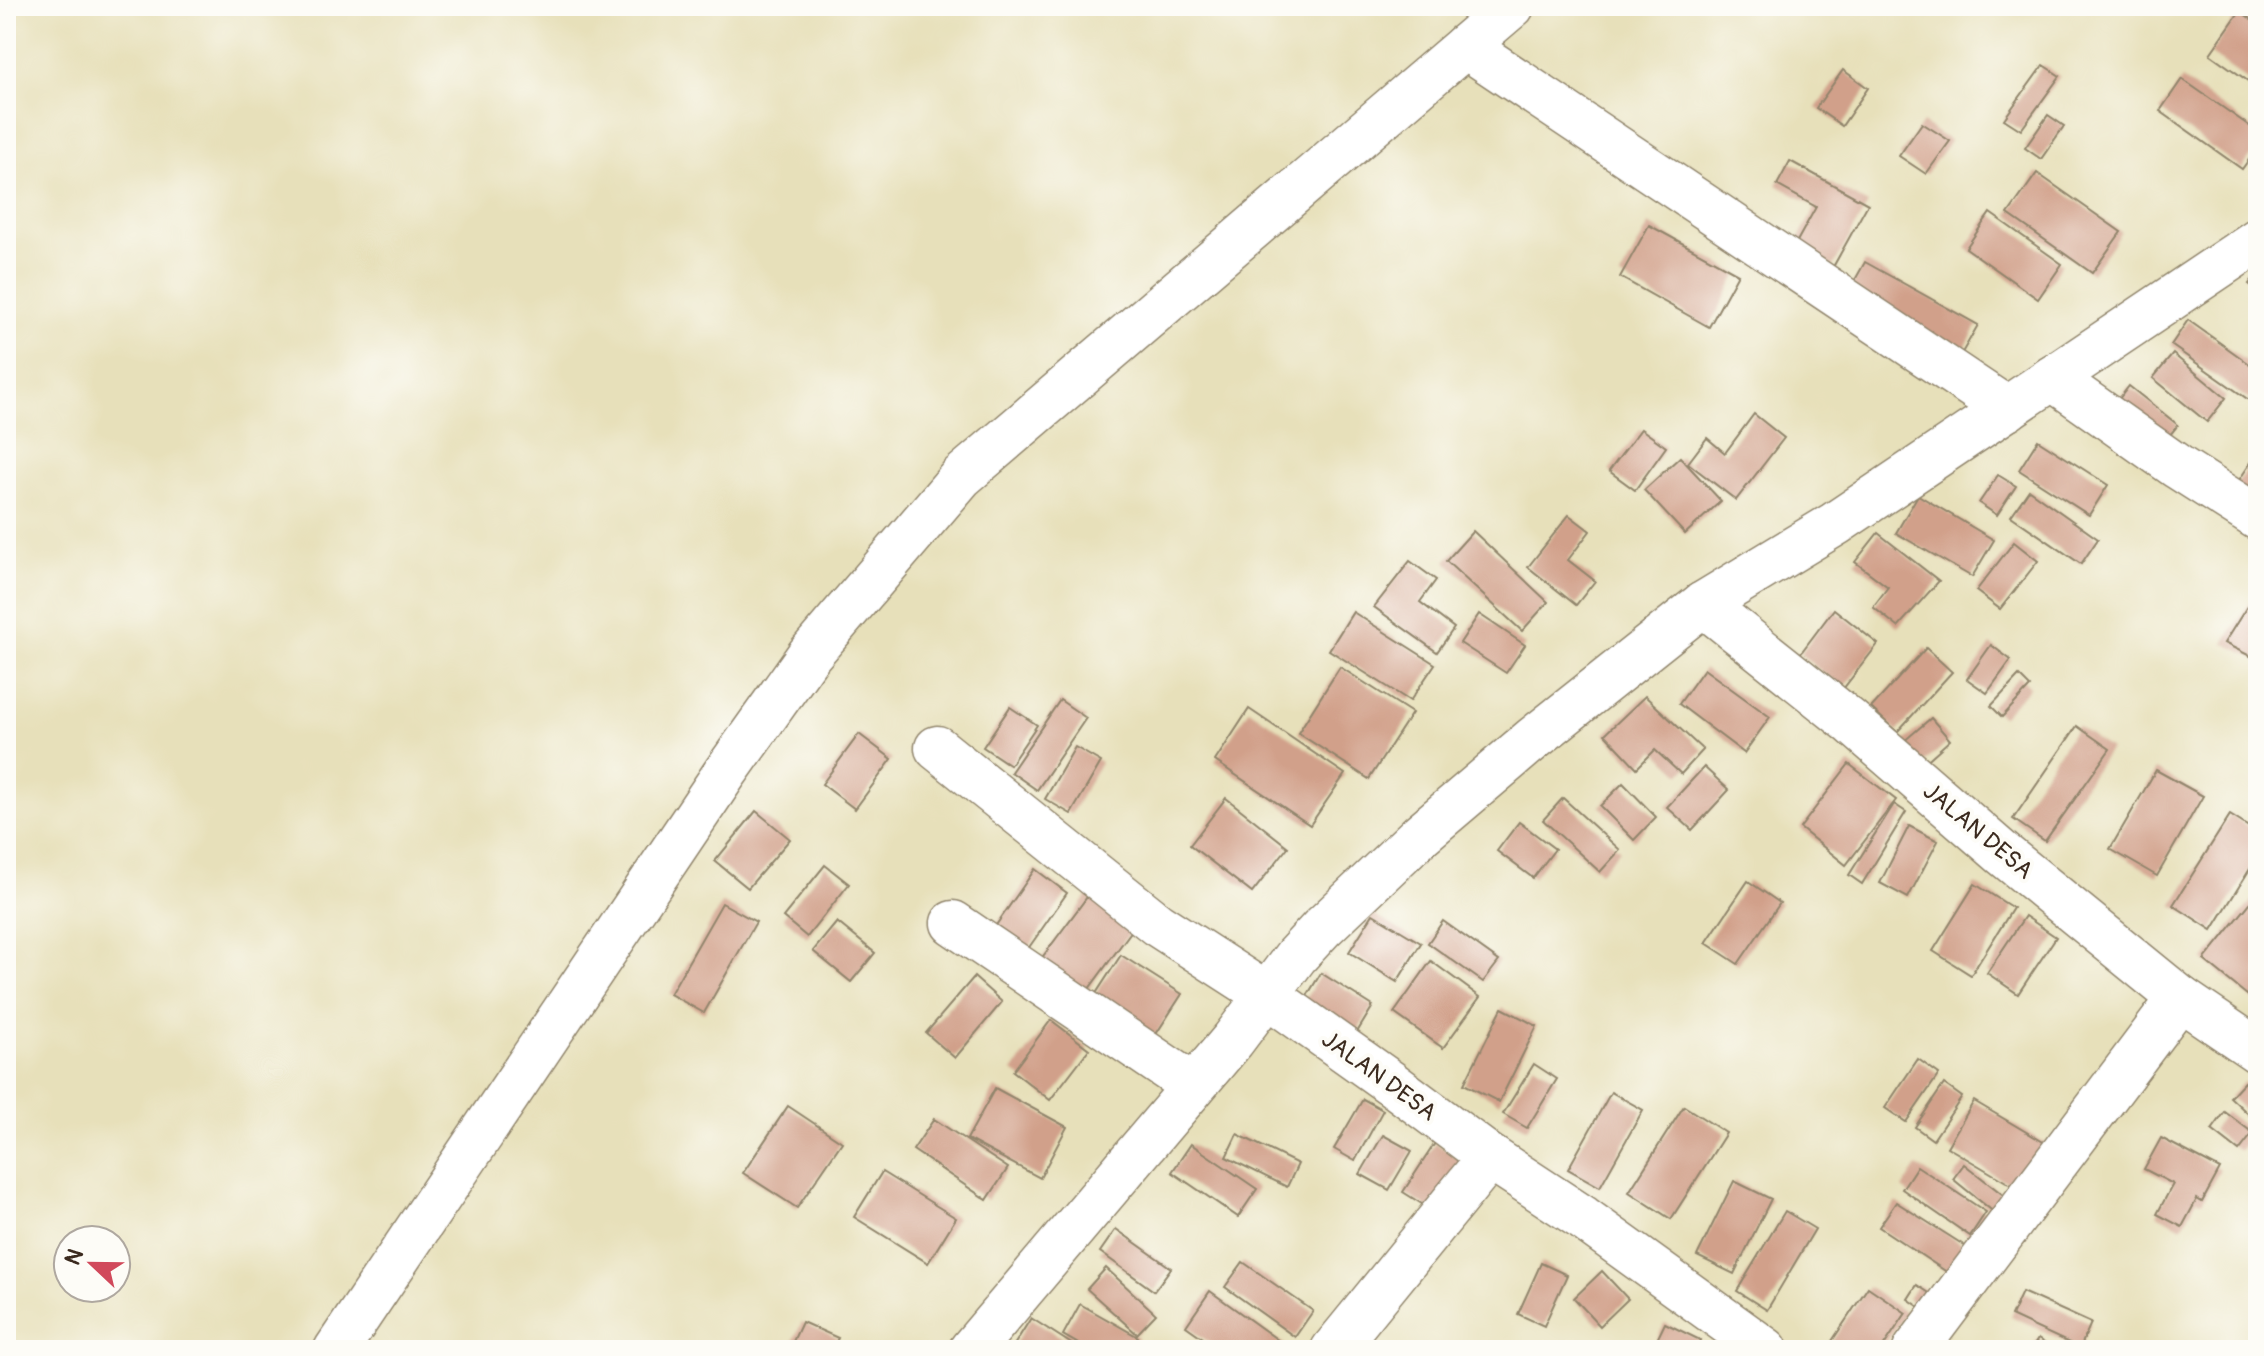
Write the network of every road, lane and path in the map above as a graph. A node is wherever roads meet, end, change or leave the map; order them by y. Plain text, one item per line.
1 (1512, 6) edge
2 (1465, 46) junction
3 (2258, 240) edge
4 (2052, 378) junction
5 (2007, 409) junction
6 (2258, 518) edge
7 (1703, 604) junction
8 (937, 748) dead end
9 (953, 923) dead end
10 (1244, 982) junction
11 (2180, 998) junction
12 (2256, 1045) edge
13 (1192, 1085) junction
14 (1490, 1157) junction
15 (336, 1350) edge
16 (971, 1350) edge
17 (1333, 1350) edge
18 (1766, 1350) edge
19 (1915, 1350) edge

1 - 2 street
2 - 5 street
2 - 15 street
3 - 4 street
4 - 5 street
4 - 6 street
5 - 7 street
7 - 10 street
7 - 11 street, JALAN DESA
8 - 10 street, JALAN DESA
9 - 13 street
10 - 13 street
10 - 14 street, JALAN DESA
11 - 12 street, JALAN DESA
11 - 19 street
13 - 16 street
14 - 17 street
14 - 18 street, JALAN DESA

